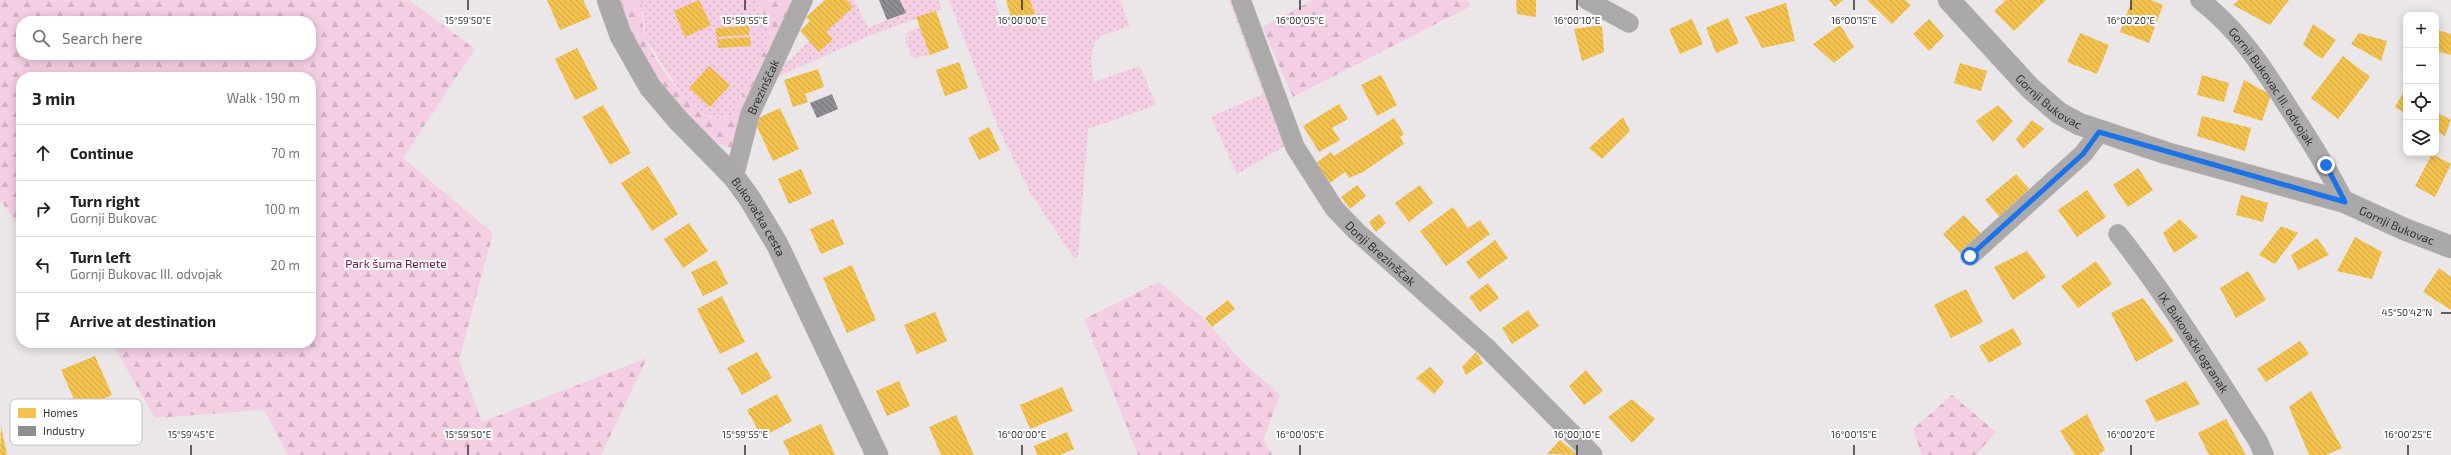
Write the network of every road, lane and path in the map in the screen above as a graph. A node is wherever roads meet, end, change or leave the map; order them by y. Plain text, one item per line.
1 (608, 0) edge
2 (803, 0) edge
3 (1241, 0) edge
4 (1587, 0) edge
5 (1949, 0) edge
6 (2200, 0) edge
7 (1629, 23) dead end
8 (2099, 132) junction
9 (734, 177) junction
10 (2345, 202) junction
11 (2118, 234) dead end
12 (2451, 247) edge
13 (1970, 256) dead end
14 (877, 455) edge
15 (1593, 455) edge
16 (2264, 455) edge

1 - 9 street, Bukovačka cesta
2 - 9 street, Brezinščak
3 - 15 street, Donji Brezinščak
4 - 7 street
5 - 8 street, Gornji Bukovac
6 - 10 street, Gornji Bukovac III. odvojak
8 - 10 street, Gornji Bukovac
8 - 13 street
9 - 14 street, Bukovačka cesta
10 - 12 street, Gornji Bukovac
11 - 16 street, IX. Bukovački ogranak

